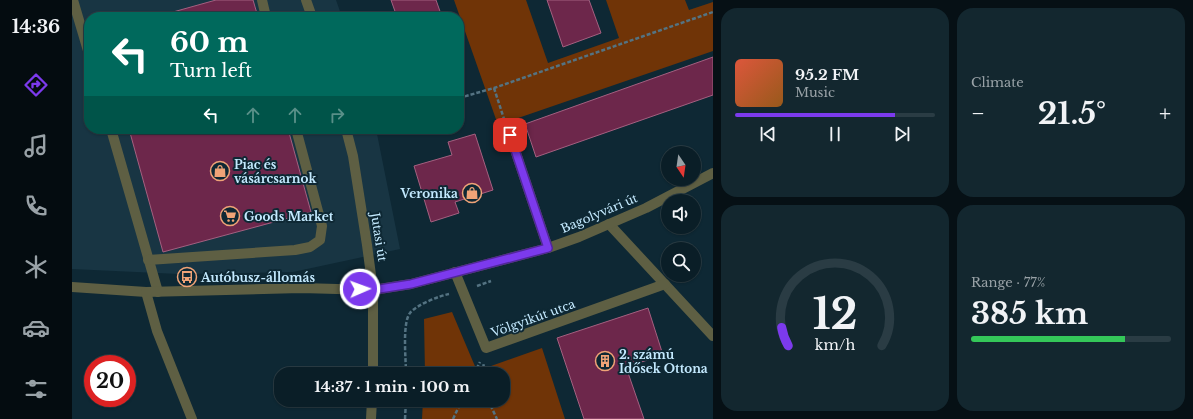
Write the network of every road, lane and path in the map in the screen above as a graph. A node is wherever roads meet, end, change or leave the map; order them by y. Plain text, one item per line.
1 (73, 0) edge
2 (262, 0) edge
3 (306, 0) edge
4 (265, 12) edge
5 (310, 12) edge
6 (713, 12) edge
7 (84, 37) edge
8 (494, 88) junction
9 (464, 97) edge
10 (112, 134) edge
11 (297, 134) edge
12 (347, 134) edge
13 (510, 135) joint
14 (713, 174) edge
15 (609, 224) junction
16 (548, 248) junction
17 (148, 260) junction
18 (455, 272) junction
19 (493, 280) dead end
20 (665, 284) junction
21 (72, 287) edge
22 (373, 290) junction
23 (462, 291) junction
24 (146, 292) junction
25 (158, 292) junction
26 (713, 336) edge
27 (373, 367) edge
28 (406, 367) edge
29 (372, 407) edge
30 (406, 407) edge
31 (459, 407) edge
32 (491, 407) edge
33 (192, 419) edge
34 (371, 419) edge
35 (405, 419) edge
36 (453, 419) edge
37 (497, 419) edge

1 - 7 street
2 - 4 street
3 - 5 street
6 - 8 path
8 - 9 path
8 - 13 path
10 - 17 street
11 - 17 street
12 - 22 street, Jutasi út
13 - 16 street
14 - 15 street, Bagolyvári út
15 - 16 street, Bagolyvári út
15 - 20 street
16 - 18 street, Bagolyvári út
17 - 25 street
18 - 22 street, Bagolyvári út
18 - 23 street, Völgyikút utca
19 - 23 path
20 - 23 street, Völgyikút utca
20 - 26 street
21 - 24 street, Bagolyvári út
22 - 25 street, Bagolyvári út
22 - 27 street, Jutasi út
23 - 28 path
24 - 25 street, Bagolyvári út
24 - 33 street
29 - 34 street
30 - 35 path
31 - 36 path
32 - 37 path

